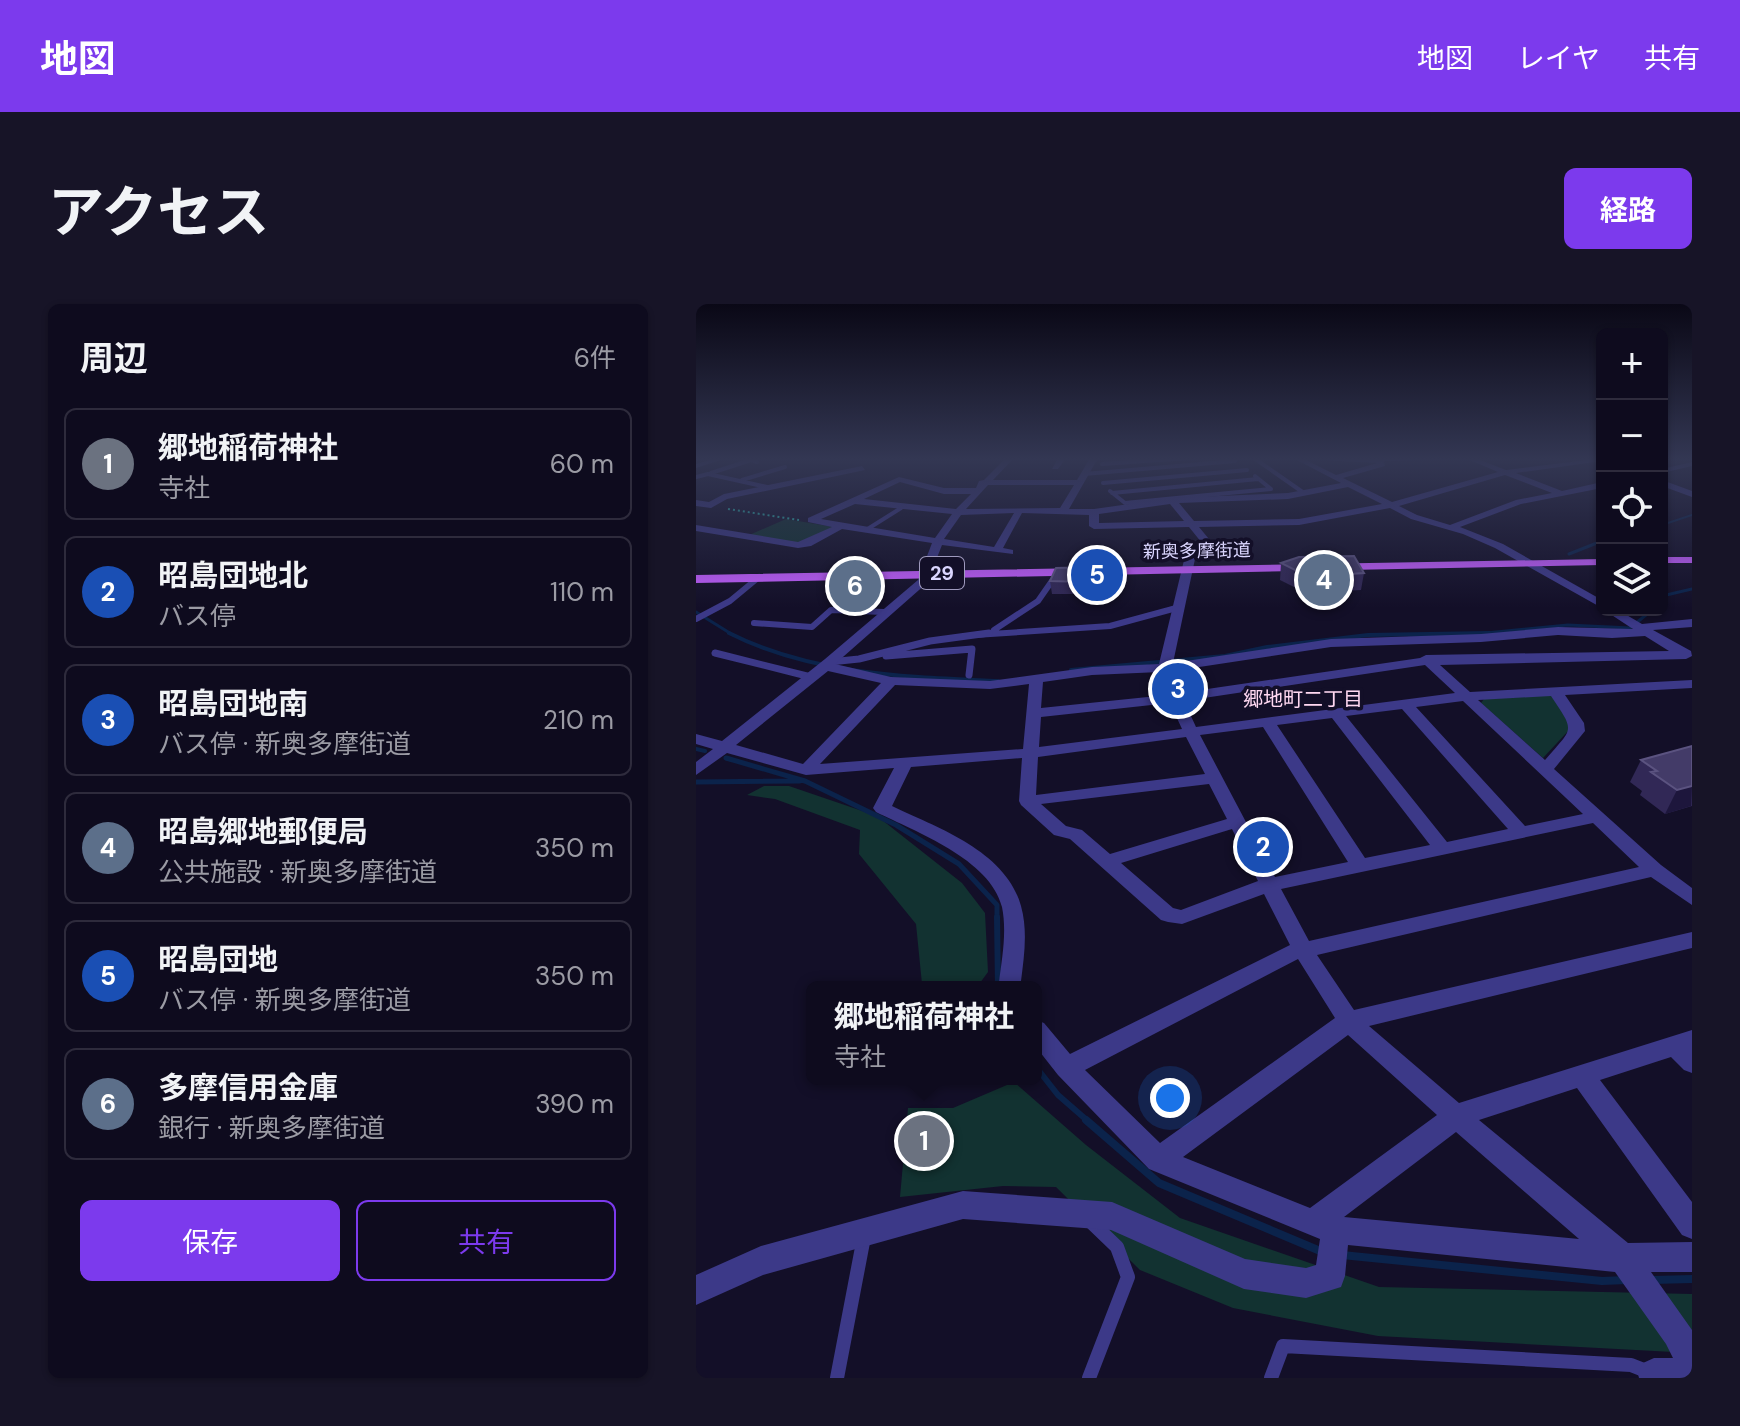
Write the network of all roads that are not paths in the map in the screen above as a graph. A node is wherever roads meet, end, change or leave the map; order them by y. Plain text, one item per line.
1 (838, 508) edge
2 (901, 508) edge
3 (903, 508) edge
4 (962, 508) edge
5 (1065, 508) edge
6 (1122, 508) edge
7 (1177, 508) edge
8 (1377, 508) edge
9 (1394, 508) edge
10 (1503, 508) edge
11 (1063, 511) junction
12 (958, 512) junction
13 (1094, 512) junction
14 (1018, 514) dead end
15 (1190, 525) junction
16 (841, 526) junction
17 (696, 528) edge
18 (1450, 528) junction
19 (866, 530) junction
20 (938, 541) junction
21 (997, 550) junction
22 (1009, 552) dead end
23 (1668, 560) edge
24 (1692, 560) edge
25 (1596, 562) edge
26 (1529, 563) junction
27 (1188, 569) junction
28 (1056, 571) junction
29 (928, 573) junction
30 (759, 577) junction
31 (696, 579) edge
32 (1596, 602) edge
33 (1180, 607) junction
34 (884, 612) junction
35 (1620, 616) edge
36 (696, 619) edge
37 (754, 623) dead end
38 (1692, 623) edge
39 (1639, 627) junction
40 (990, 632) junction
41 (1403, 639) junction
42 (715, 653) dead end
43 (1687, 653) edge
44 (859, 659) junction
45 (1429, 661) junction
46 (827, 664) junction
47 (1165, 664) junction
48 (969, 675) dead end
49 (811, 677) junction
50 (891, 681) junction
51 (1036, 681) junction
52 (1692, 684) edge
53 (1555, 691) junction
54 (1467, 696) junction
55 (1175, 698) junction
56 (1405, 703) junction
57 (1335, 712) junction
58 (1033, 713) junction
59 (1267, 722) junction
60 (1191, 732) junction
61 (696, 739) edge
62 (725, 747) junction
63 (1031, 753) junction
64 (905, 763) junction
65 (1546, 769) junction
66 (696, 770) edge
67 (806, 770) junction
68 (1215, 778) junction
69 (1027, 801) junction
70 (1597, 817) junction
71 (1238, 821) junction
72 (1521, 833) junction
73 (1443, 849) junction
74 (1107, 861) junction
75 (1360, 866) junction
76 (1654, 870) junction
77 (1271, 884) junction
78 (1692, 898) edge
79 (1692, 940) edge
80 (1303, 950) junction
81 (1010, 981) edge
82 (1349, 1021) junction
83 (1042, 1037) edge
84 (1686, 1049) edge
85 (1067, 1068) junction
86 (1582, 1075) junction
87 (1458, 1115) junction
88 (1158, 1160) junction
89 (1083, 1214) junction
90 (1692, 1225) edge
91 (866, 1230) junction
92 (1327, 1231) junction
93 (1692, 1257) edge
94 (1628, 1263) junction
95 (696, 1290) edge
96 (1673, 1373) edge
97 (837, 1378) edge
98 (1089, 1378) edge
99 (1271, 1378) edge

1 - 16 street
2 - 19 lane
3 - 12 street
4 - 12 street
5 - 11 street
6 - 13 street
7 - 15 street
8 - 15 street
9 - 18 street
10 - 18 street
11 - 12 street
11 - 13 street
12 - 20 street
13 - 15 street
14 - 21 street
15 - 27 street
16 - 17 street
16 - 19 street
18 - 26 street
19 - 20 street
20 - 21 street
20 - 29 street
21 - 22 street
23 - 24 main road
25 - 26 main road, 新奥多摩街道 / 29
26 - 27 main road, 新奥多摩街道 / 29
26 - 32 street
27 - 28 main road, 新奥多摩街道 / 29
27 - 33 street
28 - 29 main road, 新奥多摩街道 / 29
28 - 40 lane
29 - 30 main road, 新奥多摩街道 / 29
29 - 34 street
30 - 31 main road, 新奥多摩街道 / 29
30 - 36 lane
33 - 40 lane
33 - 47 street
34 - 37 lane
34 - 46 street
35 - 39 street
38 - 39 street
39 - 41 street
39 - 43 street
40 - 44 lane
41 - 45 street
41 - 47 street
42 - 49 lane
43 - 45 street
44 - 46 lane
44 - 48 lane
45 - 54 street
45 - 55 street
46 - 49 street
46 - 50 street
47 - 51 street
47 - 55 street
49 - 62 street
50 - 51 street
50 - 67 street
51 - 58 street
52 - 53 street
53 - 54 street
53 - 65 street
54 - 56 street
54 - 65 street
55 - 58 street
55 - 60 street
56 - 57 street
56 - 72 street
57 - 59 street
57 - 73 street
58 - 63 street
59 - 60 street
59 - 75 street
60 - 63 street
60 - 68 street
61 - 62 street
62 - 66 street
62 - 67 street
63 - 64 street
63 - 69 street
64 - 67 street
64 - 81 street
65 - 70 street
68 - 69 street
68 - 71 street
69 - 74 street
70 - 72 street
70 - 76 street
71 - 74 street
71 - 77 street
72 - 73 street
73 - 75 street
74 - 77 street
75 - 77 street
76 - 78 street
76 - 80 street
77 - 80 street
79 - 82 street
80 - 82 street
80 - 85 street
82 - 87 street
82 - 88 street
83 - 85 street
84 - 86 street
85 - 88 street
86 - 87 street
86 - 90 street
87 - 92 street
87 - 94 street
88 - 92 street
89 - 91 street
89 - 92 street
89 - 98 lane
91 - 95 street
91 - 97 lane
92 - 94 street
93 - 94 street
94 - 96 street
96 - 99 lane

